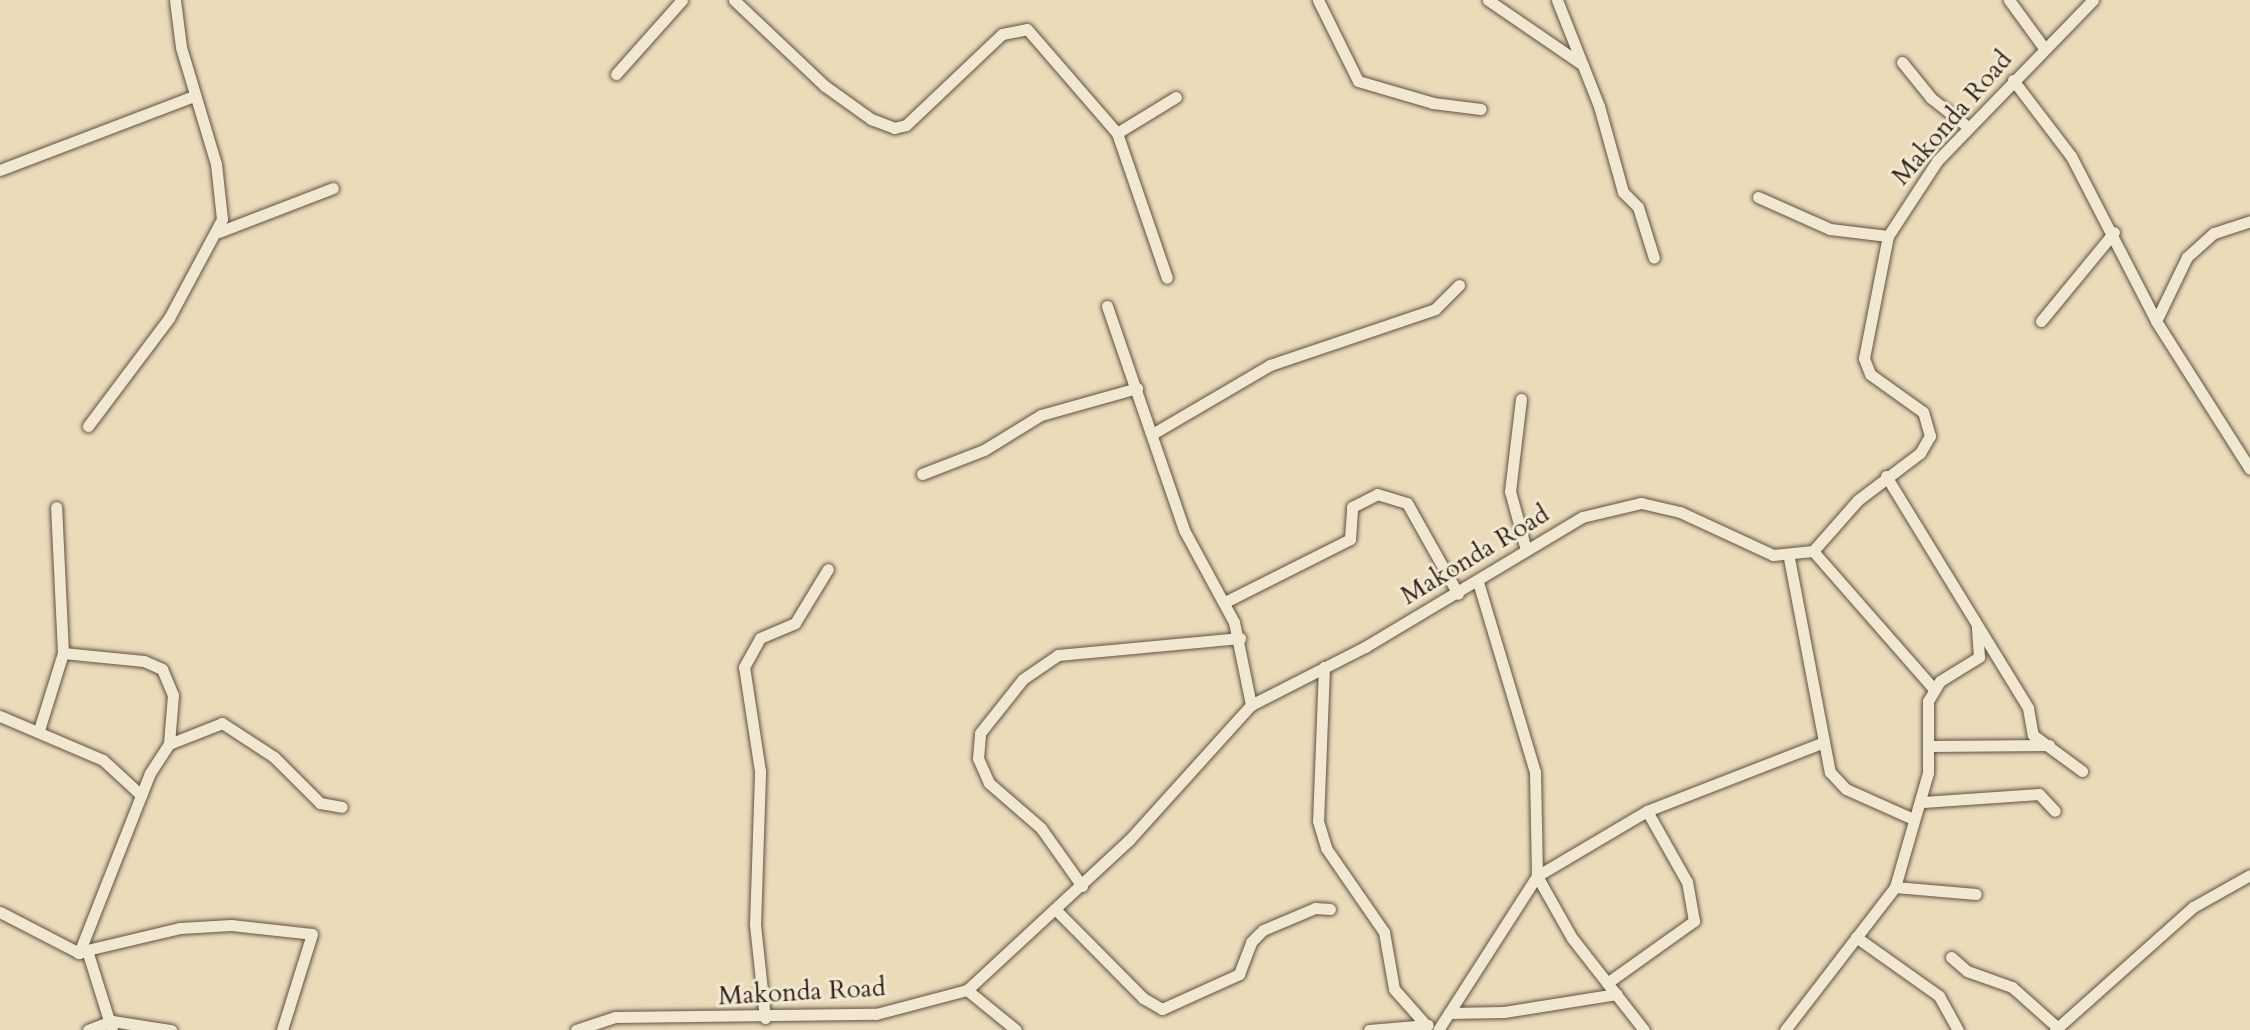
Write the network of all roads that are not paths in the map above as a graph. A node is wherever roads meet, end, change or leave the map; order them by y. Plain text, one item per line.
1 (175, 0) edge
2 (682, 0) edge
3 (734, 0) edge
4 (1318, 0) edge
5 (1488, 0) edge
6 (1557, 0) edge
7 (2009, 0) edge
8 (2086, 3) edge
9 (2044, 48) junction
10 (1902, 62) dead end
11 (1583, 65) junction
12 (616, 74) dead end
13 (2013, 80) junction
14 (194, 96) junction
15 (1176, 97) dead end
16 (1481, 109) dead end
17 (1968, 127) junction
18 (1117, 133) junction
19 (0, 170) edge
20 (333, 188) dead end
21 (1758, 197) dead end
22 (2250, 221) edge
23 (219, 232) junction
24 (2114, 232) junction
25 (1888, 236) junction
26 (1654, 258) dead end
27 (1167, 278) dead end
28 (1459, 285) dead end
29 (1107, 306) dead end
30 (2041, 321) dead end
31 (2156, 321) junction
32 (1137, 388) junction
33 (1521, 399) dead end
34 (88, 426) dead end
35 (1154, 433) junction
36 (2250, 469) edge
37 (922, 474) dead end
38 (1886, 476) junction
39 (56, 507) dead end
40 (1526, 550) junction
41 (1813, 551) junction
42 (1789, 558) junction
43 (828, 569) dead end
44 (1478, 582) junction
45 (1458, 594) junction
46 (1225, 602) junction
47 (1977, 626) junction
48 (1240, 638) junction
49 (63, 653) junction
50 (1324, 667) junction
51 (1934, 689) junction
52 (1251, 705) junction
53 (0, 716) edge
54 (39, 730) junction
55 (1821, 743) junction
56 (169, 744) junction
57 (2054, 745) junction
58 (1930, 746) junction
59 (2082, 771) dead end
60 (141, 795) junction
61 (1923, 802) junction
62 (342, 807) dead end
63 (1647, 811) junction
64 (2055, 811) dead end
65 (1913, 819) junction
66 (2250, 875) edge
67 (1537, 876) junction
68 (1082, 886) junction
69 (1895, 887) junction
70 (1976, 894) dead end
71 (1330, 909) dead end
72 (1056, 910) junction
73 (0, 912) edge
74 (1856, 937) junction
75 (83, 951) junction
76 (1951, 957) dead end
77 (1607, 983) junction
78 (967, 990) junction
79 (1617, 994) junction
80 (1449, 1013) junction
81 (765, 1018) junction
82 (1425, 1024) junction
83 (112, 1026) edge
84 (1439, 1028) edge
85 (2056, 1029) edge
86 (88, 1030) edge
87 (171, 1030) edge
88 (282, 1030) edge
89 (576, 1030) edge
90 (1016, 1030) edge
91 (1369, 1030) edge
92 (1644, 1030) edge
93 (1785, 1030) edge
94 (1958, 1030) edge

1 - 14 street
2 - 12 street
3 - 18 street
4 - 16 street
5 - 11 street
6 - 11 street
7 - 9 street
8 - 9 street, Makonda Road
9 - 13 street, Makonda Road
10 - 17 street
11 - 26 street
13 - 17 street, Makonda Road
13 - 24 street
14 - 19 street
14 - 23 street
15 - 18 street
17 - 25 street, Makonda Road
18 - 27 street
20 - 23 street
21 - 25 street
22 - 31 street
23 - 34 street
24 - 30 street
24 - 31 street
25 - 38 street, Makonda Road
28 - 35 street
29 - 32 street
31 - 36 street
32 - 35 street
32 - 37 street
33 - 40 street
35 - 46 street
38 - 41 street, Makonda Road
38 - 47 street
39 - 49 street
40 - 42 street, Makonda Road
40 - 44 street, Makonda Road
41 - 42 street, Makonda Road
41 - 51 street
42 - 55 street
43 - 81 street
44 - 45 street, Makonda Road
44 - 67 street
45 - 46 street
45 - 50 street, Makonda Road
46 - 48 street
47 - 51 street
47 - 57 street
48 - 52 street
48 - 68 street
49 - 54 street
49 - 56 street
50 - 52 street, Makonda Road
50 - 82 street
51 - 58 street
52 - 68 street, Makonda Road
53 - 54 street
54 - 60 street
55 - 63 street
55 - 65 street
56 - 60 street
56 - 62 street
57 - 58 street
57 - 59 street
58 - 61 street
60 - 75 street
61 - 64 street
61 - 65 street
63 - 67 street
63 - 77 street
65 - 69 street
66 - 85 street
67 - 77 street
67 - 80 street
68 - 72 street, Makonda Road
69 - 70 street
69 - 74 street
71 - 72 street
72 - 78 street, Makonda Road
73 - 75 street
74 - 93 street
74 - 94 street
75 - 83 street
75 - 88 street
76 - 85 street
77 - 79 street
78 - 81 street, Makonda Road
78 - 90 street
79 - 80 street
79 - 92 street
80 - 84 street
81 - 89 street, Makonda Road
82 - 84 street
82 - 91 street
83 - 86 street
83 - 87 street

